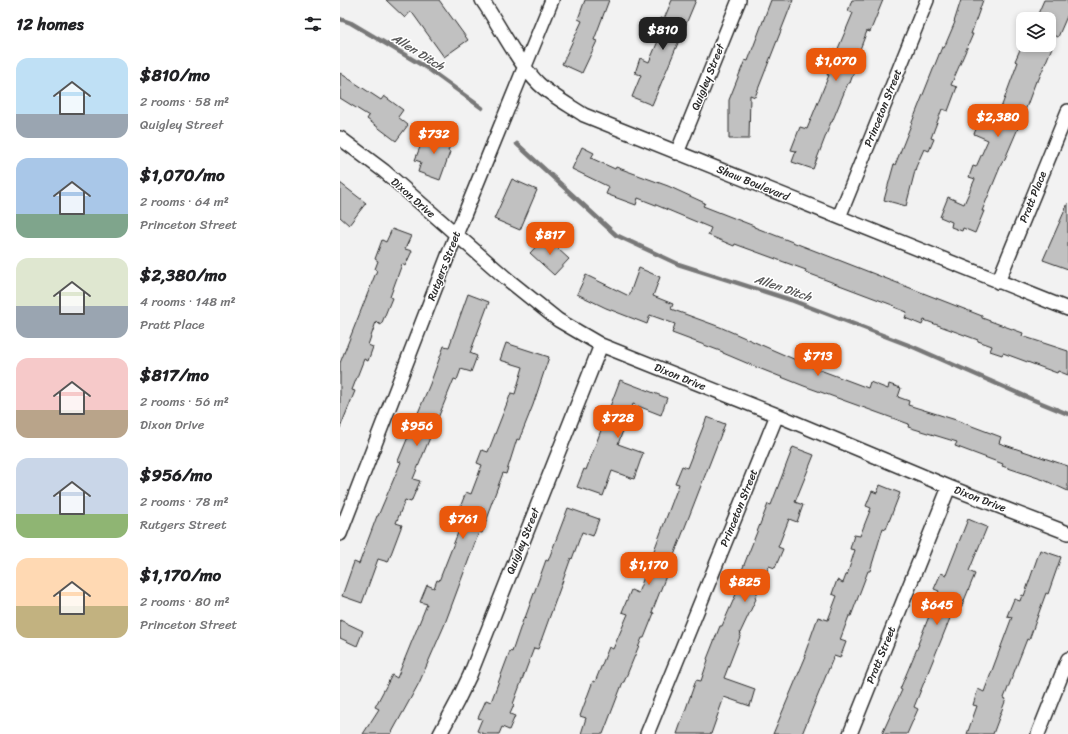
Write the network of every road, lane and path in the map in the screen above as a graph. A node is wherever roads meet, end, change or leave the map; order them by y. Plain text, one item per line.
1 (482, 0) edge
2 (552, 0) edge
3 (739, 0) edge
4 (927, 0) edge
5 (524, 66) junction
6 (1068, 111) edge
7 (340, 138) edge
8 (677, 153) junction
9 (839, 217) junction
10 (456, 235) junction
11 (998, 282) junction
12 (1068, 310) edge
13 (600, 346) junction
14 (777, 415) junction
15 (949, 487) junction
16 (1068, 533) edge
17 (340, 534) edge
18 (1068, 659) edge
19 (440, 734) edge
20 (647, 734) edge
21 (850, 734) edge
22 (1038, 734) edge

1 - 5 street, Shaw Boulevard
2 - 5 street, Rutgers Street
3 - 8 street, Quigley Street
4 - 9 street, Princeton Street
5 - 8 street, Shaw Boulevard
5 - 10 street, Rutgers Street
6 - 11 street, Pratt Place
7 - 10 street, Dixon Drive
8 - 9 street, Shaw Boulevard
9 - 11 street, Shaw Boulevard
10 - 13 street, Dixon Drive
10 - 17 street, Rutgers Street
11 - 12 street, Shaw Boulevard
13 - 14 street, Dixon Drive
13 - 19 street, Quigley Street
14 - 15 street, Dixon Drive
14 - 20 street, Princeton Street
15 - 16 street, Dixon Drive
15 - 21 street, Pratt Street
18 - 22 street

